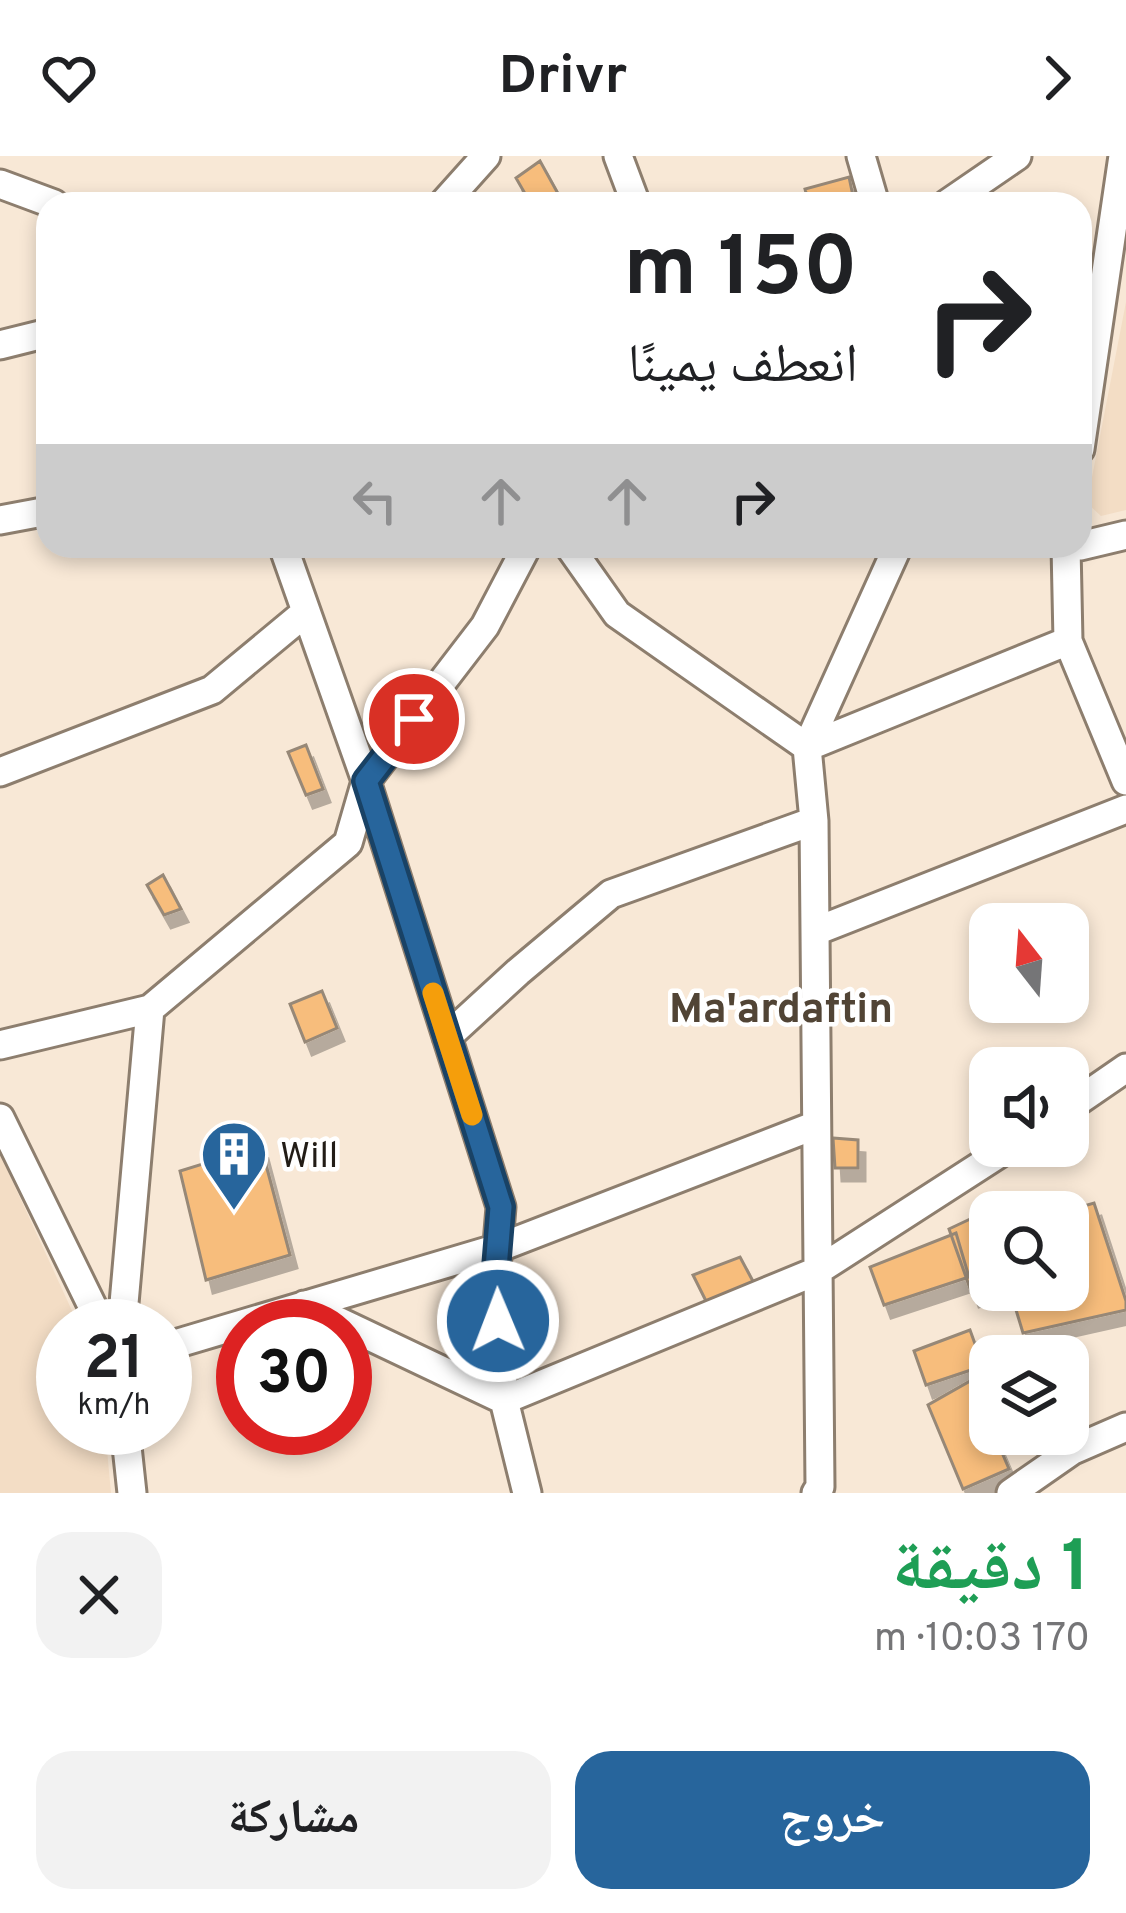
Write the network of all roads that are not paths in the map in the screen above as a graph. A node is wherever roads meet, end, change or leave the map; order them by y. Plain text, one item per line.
1 (486, 156) edge
2 (618, 156) edge
3 (861, 156) edge
4 (1017, 156) edge
5 (1123, 156) edge
6 (0, 184) edge
7 (454, 192) edge
8 (632, 192) edge
9 (871, 192) edge
10 (964, 192) edge
11 (36, 197) edge
12 (36, 336) edge
13 (0, 345) edge
14 (1092, 367) edge
15 (36, 513) edge
16 (0, 520) edge
17 (1126, 535) edge
18 (1092, 542) edge
19 (287, 558) edge
20 (521, 558) edge
21 (577, 558) edge
22 (893, 558) edge
23 (1070, 558) edge
24 (306, 612) junction
25 (1068, 641) junction
26 (807, 747) junction
27 (0, 772) edge
28 (366, 781) junction
29 (1126, 781) edge
30 (1126, 809) edge
31 (814, 821) junction
32 (816, 931) junction
33 (149, 1009) junction
34 (447, 1037) junction
35 (0, 1045) edge
36 (1126, 1069) edge
37 (1089, 1094) edge
38 (0, 1118) edge
39 (816, 1125) junction
40 (978, 1167) edge
41 (498, 1248) junction
42 (817, 1271) junction
43 (89, 1299) edge
44 (124, 1299) edge
45 (324, 1299) edge
46 (372, 1337) edge
47 (504, 1400) junction
48 (1126, 1427) edge
49 (128, 1455) edge
50 (132, 1493) edge
51 (527, 1493) edge
52 (816, 1493) edge
53 (1011, 1493) edge

1 - 7 street
2 - 8 street
3 - 9 street
4 - 10 street
5 - 14 street
6 - 11 street
12 - 13 street
15 - 16 street
17 - 18 street
19 - 24 street
20 - 28 street
21 - 26 street
22 - 26 street
23 - 25 street
24 - 27 street
24 - 28 street
25 - 26 street
25 - 29 street
26 - 31 street
28 - 33 street
28 - 34 street
30 - 32 street
31 - 32 street
31 - 34 street
32 - 39 street
33 - 35 street
33 - 44 street
34 - 41 street
36 - 37 street
38 - 43 street
39 - 41 street
39 - 42 street
40 - 42 street
41 - 45 street
41 - 47 street
42 - 47 street
42 - 52 street
46 - 47 street
47 - 51 street
48 - 53 street
49 - 50 street

